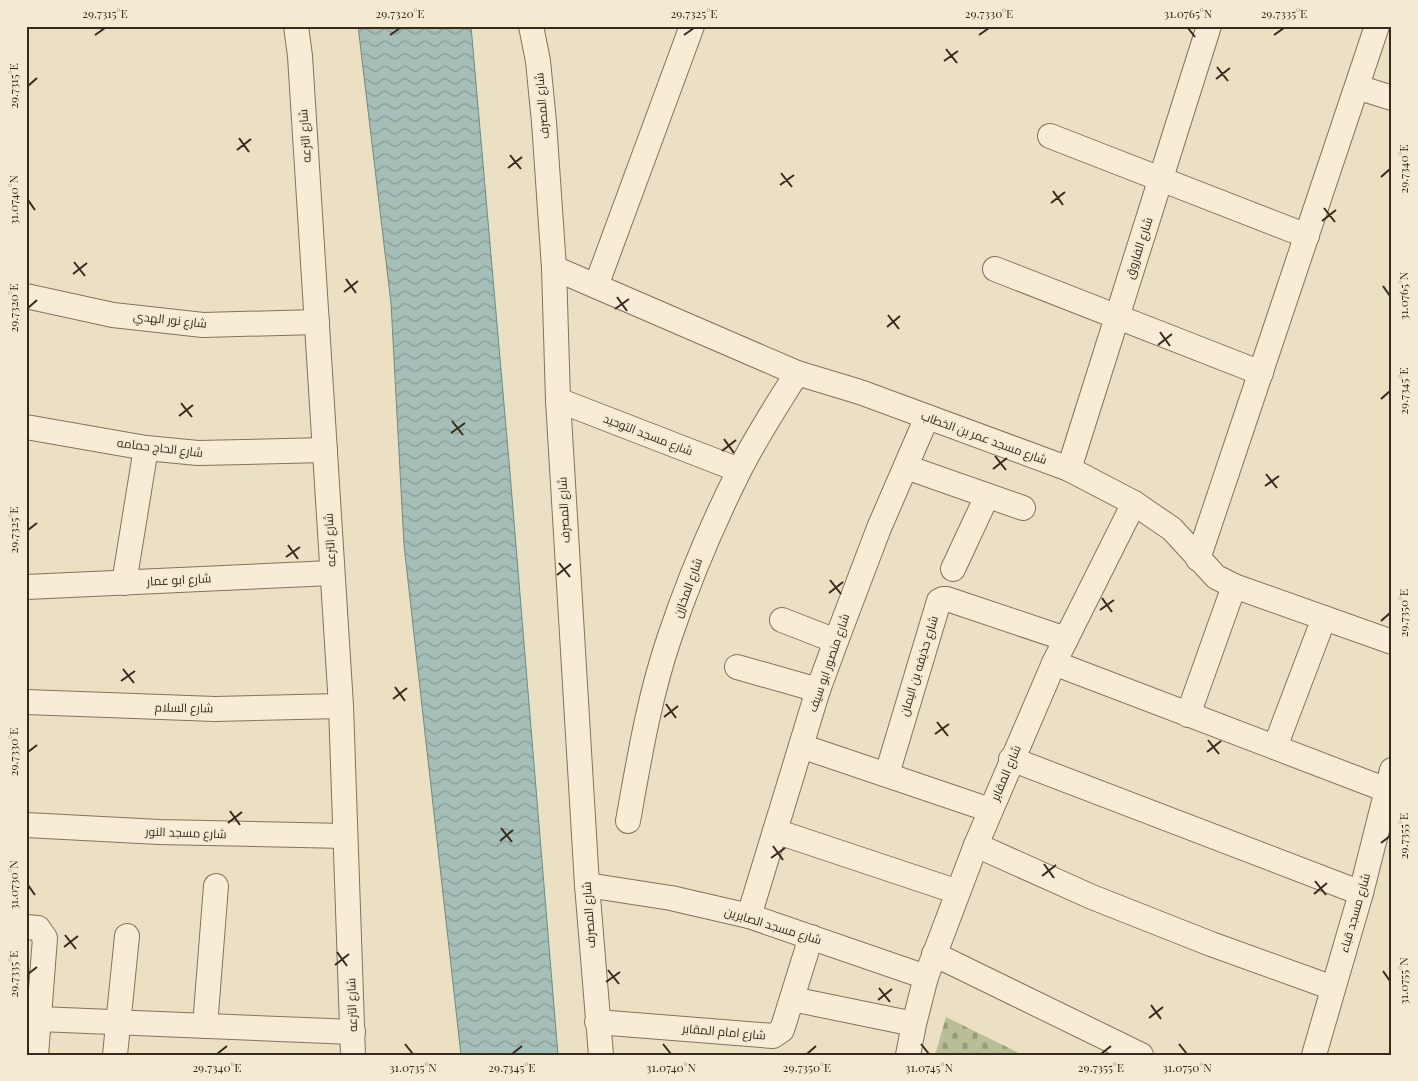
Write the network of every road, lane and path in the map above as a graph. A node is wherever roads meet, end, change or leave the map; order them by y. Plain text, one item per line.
1 (296, 26) edge
2 (531, 26) edge
3 (692, 26) edge
4 (1209, 26) edge
5 (1377, 26) edge
6 (1357, 87) junction
7 (1392, 98) edge
8 (1050, 136) dead end
9 (1161, 179) junction
10 (1307, 236) junction
11 (554, 268) junction
12 (995, 269) dead end
13 (596, 286) junction
14 (26, 296) edge
15 (1117, 317) junction
16 (317, 322) junction
17 (797, 373) junction
18 (1261, 373) junction
19 (558, 400) junction
20 (927, 417) junction
21 (26, 427) edge
22 (146, 448) junction
23 (325, 450) junction
24 (906, 467) junction
25 (1069, 469) junction
26 (739, 470) junction
27 (987, 496) junction
28 (1134, 503) junction
29 (1023, 508) dead end
30 (1198, 559) junction
31 (953, 568) dead end
32 (332, 573) junction
33 (124, 582) junction
34 (1234, 586) junction
35 (26, 587) edge
36 (1324, 618) junction
37 (782, 620) dead end
38 (1066, 639) junction
39 (836, 641) junction
40 (1392, 642) edge
41 (1054, 664) junction
42 (737, 667) dead end
43 (818, 690) junction
44 (26, 702) edge
45 (341, 706) junction
46 (1188, 715) junction
47 (801, 746) junction
48 (1275, 747) junction
49 (1011, 759) junction
50 (887, 774) junction
51 (1390, 784) edge
52 (990, 810) junction
53 (628, 821) dead end
54 (26, 826) edge
55 (775, 831) junction
56 (345, 836) junction
57 (976, 845) junction
58 (587, 885) junction
59 (216, 886) dead end
60 (958, 892) junction
61 (1361, 892) junction
62 (749, 916) junction
63 (35, 930) edge
64 (127, 936) dead end
65 (812, 937) junction
66 (934, 954) junction
67 (926, 977) junction
68 (1333, 988) junction
69 (792, 999) junction
70 (119, 1022) junction
71 (598, 1022) junction
72 (914, 1024) junction
73 (205, 1026) junction
74 (34, 1037) edge
75 (353, 1043) edge
76 (116, 1055) edge
77 (601, 1055) edge
78 (908, 1055) edge
79 (1141, 1055) edge
80 (1314, 1055) edge

1 - 16 street, شارع الترعه
2 - 11 street, شارع المصرف
3 - 13 street
4 - 9 street, شارع الفاروق
5 - 6 street
6 - 7 street
6 - 10 street
8 - 9 street
9 - 10 street
9 - 15 street, شارع الفاروق
10 - 18 street
11 - 13 street, شارع مسجد عمر بن الخطاب
11 - 19 street, شارع المصرف
12 - 15 street
13 - 17 street, شارع مسجد عمر بن الخطاب
14 - 16 street, شارع نور الهدي
15 - 18 street
15 - 25 street, شارع الفاروق
16 - 23 street, شارع الترعه
17 - 20 street, شارع مسجد عمر بن الخطاب
17 - 26 street, شارع المخازن
18 - 30 street
19 - 26 street, شارع مسجد التوحيد
19 - 58 street, شارع المصرف
20 - 24 street, شارع منصور ابو سيف
20 - 25 street, شارع مسجد عمر بن الخطاب
21 - 22 street, شارع الحاج حمامه
22 - 23 street, شارع الحاج حمامه
22 - 33 street
23 - 32 street, شارع الترعه
24 - 27 street
24 - 39 street, شارع منصور ابو سيف
25 - 28 street, شارع مسجد عمر بن الخطاب
26 - 53 street, شارع المخازن
27 - 29 street
27 - 31 street
28 - 30 street, شارع مسجد عمر بن الخطاب
28 - 38 street, شارع المقابر
30 - 34 street, شارع مسجد عمر بن الخطاب
32 - 33 street, شارع ابو عمار
32 - 45 street, شارع الترعه
33 - 35 street, شارع ابو عمار
34 - 36 street, شارع مسجد عمر بن الخطاب
34 - 46 street
36 - 40 street, شارع مسجد عمر بن الخطاب
36 - 48 street
37 - 39 street
38 - 41 street, شارع المقابر
38 - 50 street, شارع حذيفه بن اليمان
39 - 43 street, شارع منصور ابو سيف
41 - 46 street
41 - 49 street, شارع المقابر
42 - 43 street
43 - 47 street, شارع منصور ابو سيف
44 - 45 street, شارع السلام
45 - 56 street, شارع الترعه
46 - 48 street
47 - 50 street
47 - 55 street, شارع منصور ابو سيف
48 - 51 street
49 - 52 street, شارع المقابر
49 - 61 street
50 - 52 street
51 - 61 street, شارع مسجد قباء
52 - 57 street, شارع المقابر
54 - 56 street, شارع مسجد النور
55 - 60 street
55 - 62 street, شارع منصور ابو سيف
56 - 75 street, شارع الترعه
57 - 60 street, شارع المقابر
57 - 68 street
58 - 62 street, شارع مسجد الصابرين
58 - 71 street, شارع المصرف
59 - 73 street
60 - 66 street, شارع المقابر
61 - 68 street, شارع مسجد قباء
62 - 65 street, شارع مسجد الصابرين
63 - 74 street
64 - 70 street
65 - 67 street, شارع مسجد الصابرين
65 - 69 street, شارع امام المقابر
66 - 67 street, شارع المقابر
66 - 79 street
67 - 72 street, شارع المقابر
68 - 80 street, شارع مسجد قباء
69 - 71 street, شارع امام المقابر
69 - 72 street
70 - 73 street
70 - 74 street
70 - 76 street
71 - 77 street, شارع المصرف
72 - 78 street, شارع المقابر
73 - 75 street

